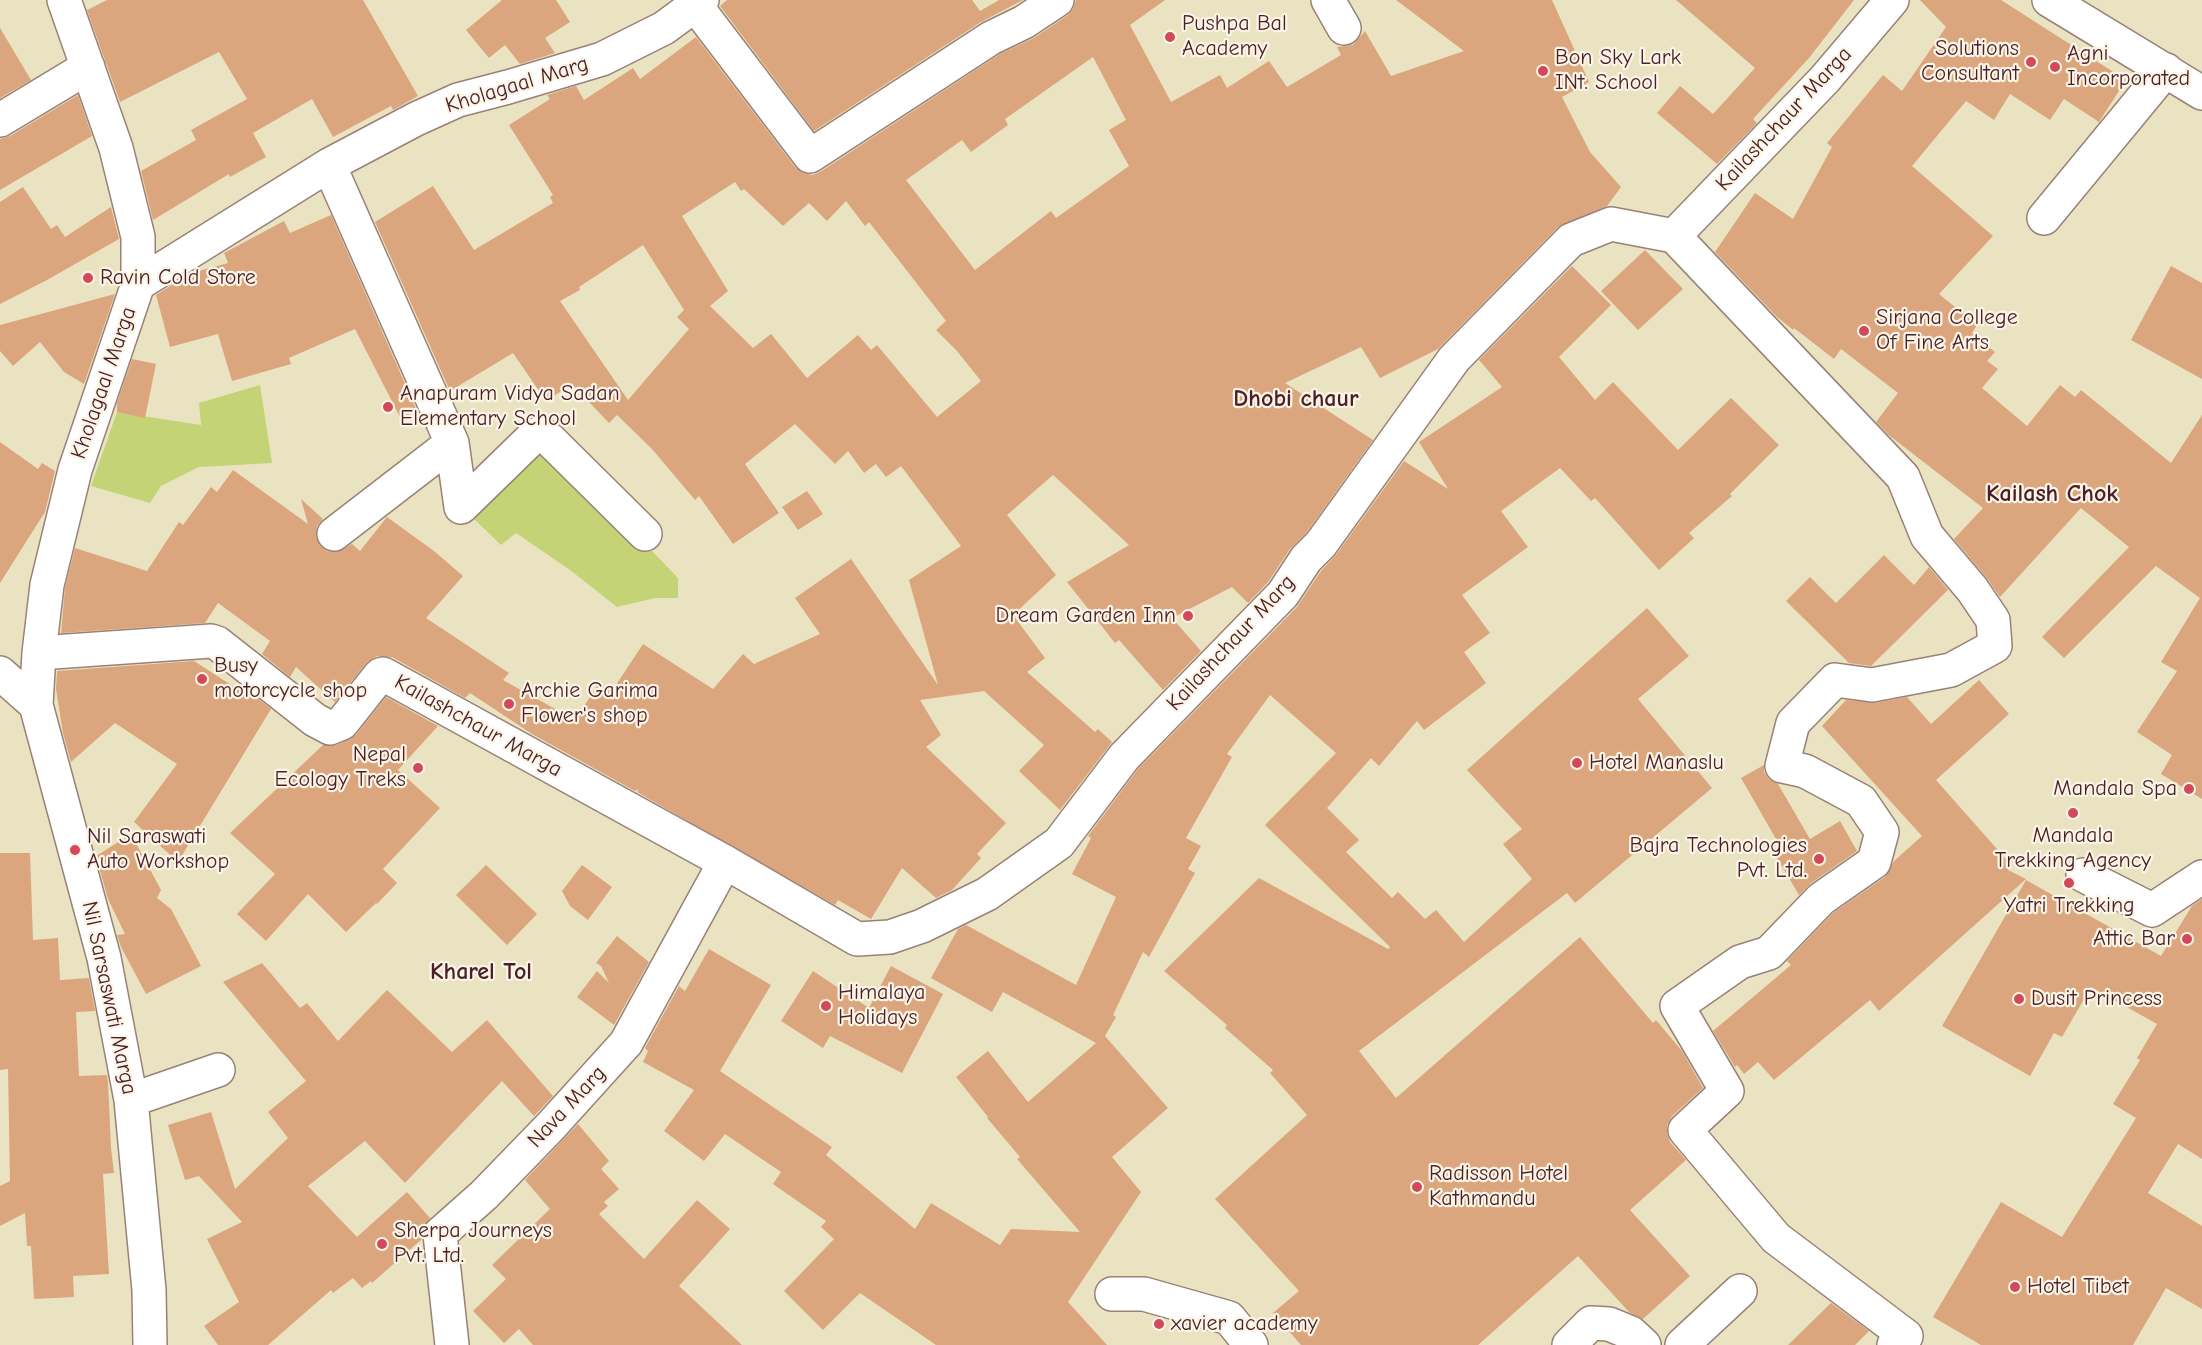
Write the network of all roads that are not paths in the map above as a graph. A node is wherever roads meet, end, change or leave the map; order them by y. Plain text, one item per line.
1 (64, 0) edge
2 (1057, 0) edge
3 (1328, 0) edge
4 (1892, 0) edge
5 (2049, 0) edge
6 (699, 3) edge
7 (1344, 28) dead end
8 (88, 67) junction
9 (2166, 70) junction
10 (2202, 93) edge
11 (0, 120) edge
12 (329, 165) junction
13 (2044, 218) dead end
14 (1674, 236) junction
15 (138, 284) junction
16 (452, 443) junction
17 (334, 534) dead end
18 (645, 534) dead end
19 (39, 653) junction
20 (0, 673) edge
21 (36, 705) junction
22 (725, 862) junction
23 (2083, 875) dead end
24 (2202, 877) edge
25 (857, 939) joint
26 (218, 1070) dead end
27 (131, 1100) junction
28 (1740, 1291) dead end
29 (1112, 1294) dead end
30 (150, 1345) edge
31 (452, 1345) edge
32 (1251, 1345) edge
33 (1569, 1345) edge
34 (1644, 1345) edge
35 (1682, 1345) edge
36 (1894, 1345) edge

1 - 8 street
2 - 6 street
3 - 7 street
4 - 14 street, Kailashchaur Marga
5 - 9 street
6 - 12 street, Kholagaal Marg
8 - 11 street
8 - 15 street
9 - 10 street
9 - 13 street
12 - 15 street, Kholagaal Marga
12 - 16 street
14 - 25 street, Kailashchaur Marg
14 - 36 street
15 - 19 street, Kholagaal Marga
16 - 17 street
16 - 18 street
19 - 21 street, Kholagaal Marga
19 - 22 street, Kailashchaur Marga
20 - 21 street
21 - 27 street, Nil Sarsaswati Marga
22 - 25 street, Kailashchaur Marga
22 - 31 street, Nava Marg
23 - 24 street
26 - 27 street
27 - 30 street, Nil Sarsaswati Marga
28 - 35 street
29 - 32 street
33 - 34 street

